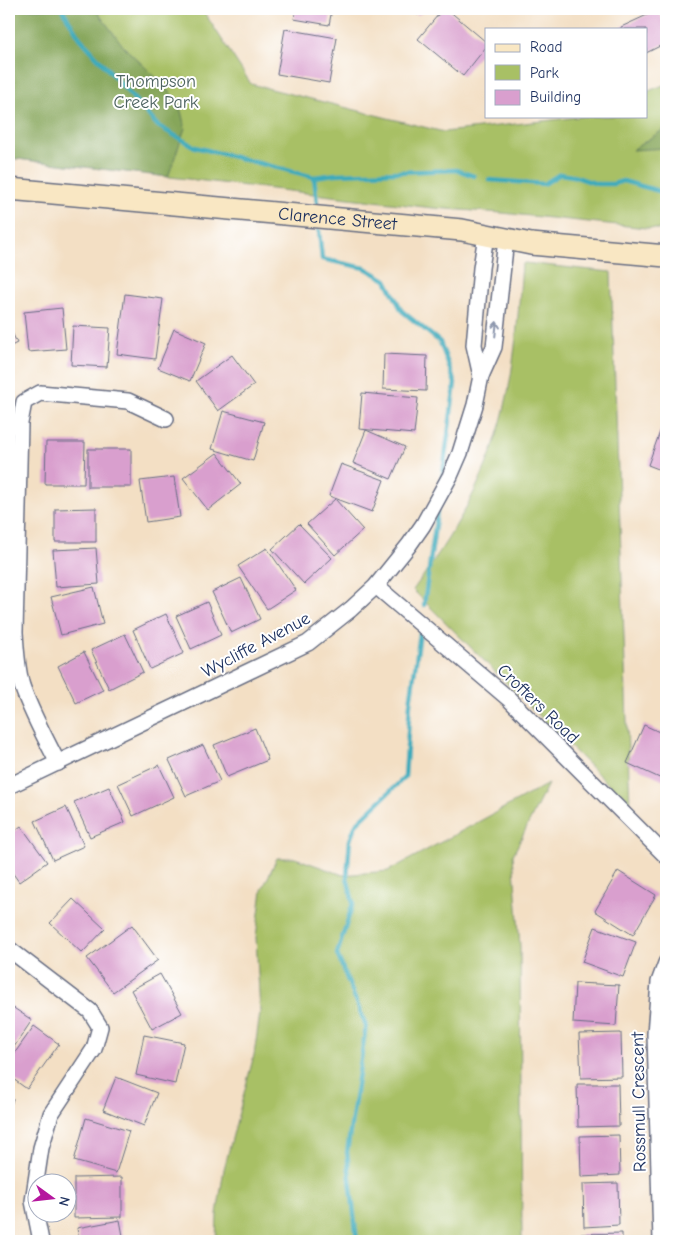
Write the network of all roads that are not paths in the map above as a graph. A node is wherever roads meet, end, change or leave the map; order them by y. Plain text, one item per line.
1 (9, 189) edge
2 (496, 237) junction
3 (666, 256) edge
4 (482, 376) junction
5 (166, 420) dead end
6 (376, 586) junction
7 (58, 763) junction
8 (9, 786) edge
9 (666, 856) edge
10 (9, 949) edge
11 (666, 963) edge
12 (41, 1241) edge
13 (661, 1241) edge

1 - 2 street, Clarence Street
2 - 3 street, Clarence Street
4 -> 2 street, Wycliffe Avenue
2 - 4 street, Wycliffe Avenue
4 - 6 street, Wycliffe Avenue
5 - 7 street
6 - 7 street, Wycliffe Avenue
6 - 9 street, Crofters Road
7 - 8 street, Wycliffe Avenue
10 - 12 street
11 - 13 street, Rossmull Crescent

